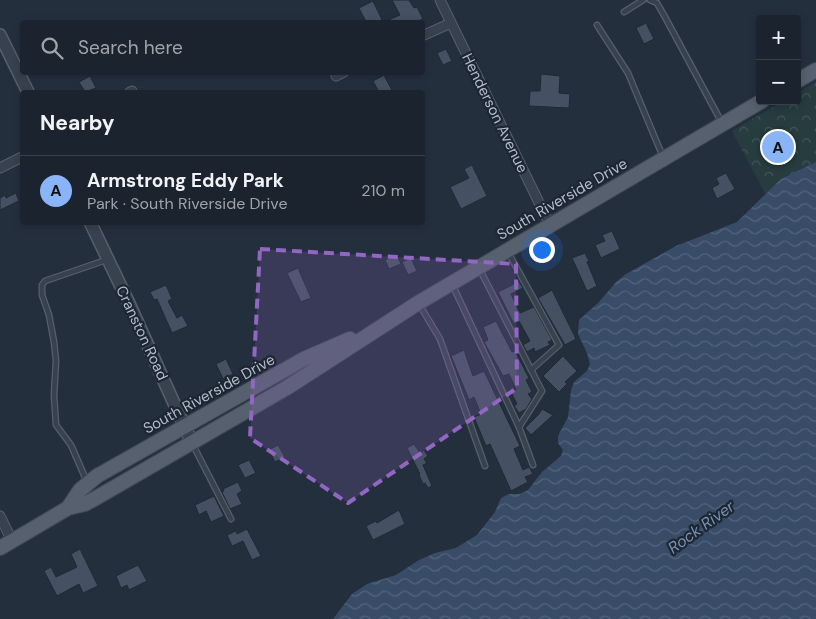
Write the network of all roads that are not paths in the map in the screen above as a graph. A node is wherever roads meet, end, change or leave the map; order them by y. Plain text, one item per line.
1 (440, 0) edge
2 (643, 0) edge
3 (650, 0) edge
4 (624, 12) dead end
5 (451, 22) junction
6 (597, 25) dead end
7 (0, 35) edge
8 (425, 35) edge
9 (816, 70) edge
10 (801, 78) edge
11 (27, 90) edge
12 (756, 105) edge
13 (723, 124) junction
14 (20, 158) edge
15 (664, 159) junction
16 (0, 168) edge
17 (91, 225) edge
18 (550, 225) junction
19 (507, 251) junction
20 (108, 259) junction
21 (479, 267) junction
22 (451, 283) junction
23 (418, 302) junction
24 (380, 326) junction
25 (531, 370) junction
26 (184, 426) junction
27 (519, 427) junction
28 (192, 443) junction
29 (533, 465) dead end
30 (485, 466) dead end
31 (88, 483) junction
32 (68, 508) junction
33 (0, 516) edge
34 (231, 519) dead end
35 (6, 544) edge

1 - 5 street, Henderson Avenue
2 - 4 lane
3 - 13 lane
5 - 8 street
5 - 18 street, Henderson Avenue
6 - 15 lane
7 - 11 street
9 - 10 main road
12 - 13 main road, South Riverside Drive
13 - 15 main road, South Riverside Drive
14 - 16 street
15 - 18 main road, South Riverside Drive
17 - 20 street, Cranston Road
18 - 19 main road, South Riverside Drive
19 - 21 main road, South Riverside Drive
19 - 25 lane
20 - 26 street, Cranston Road
20 - 31 lane
21 - 22 main road, South Riverside Drive
21 - 25 lane
22 - 23 main road, South Riverside Drive
22 - 27 lane
23 - 24 main road, South Riverside Drive
23 - 30 lane
24 - 26 main road, South Riverside Drive
24 - 28 main road, South Riverside Drive
25 - 27 lane
26 - 28 street, Cranston Road
26 - 31 main road, South Riverside Drive
27 - 29 lane
28 - 32 main road, South Riverside Drive
28 - 34 lane
31 - 32 main road, South Riverside Drive
32 - 35 main road, South Riverside Drive
33 - 35 street

